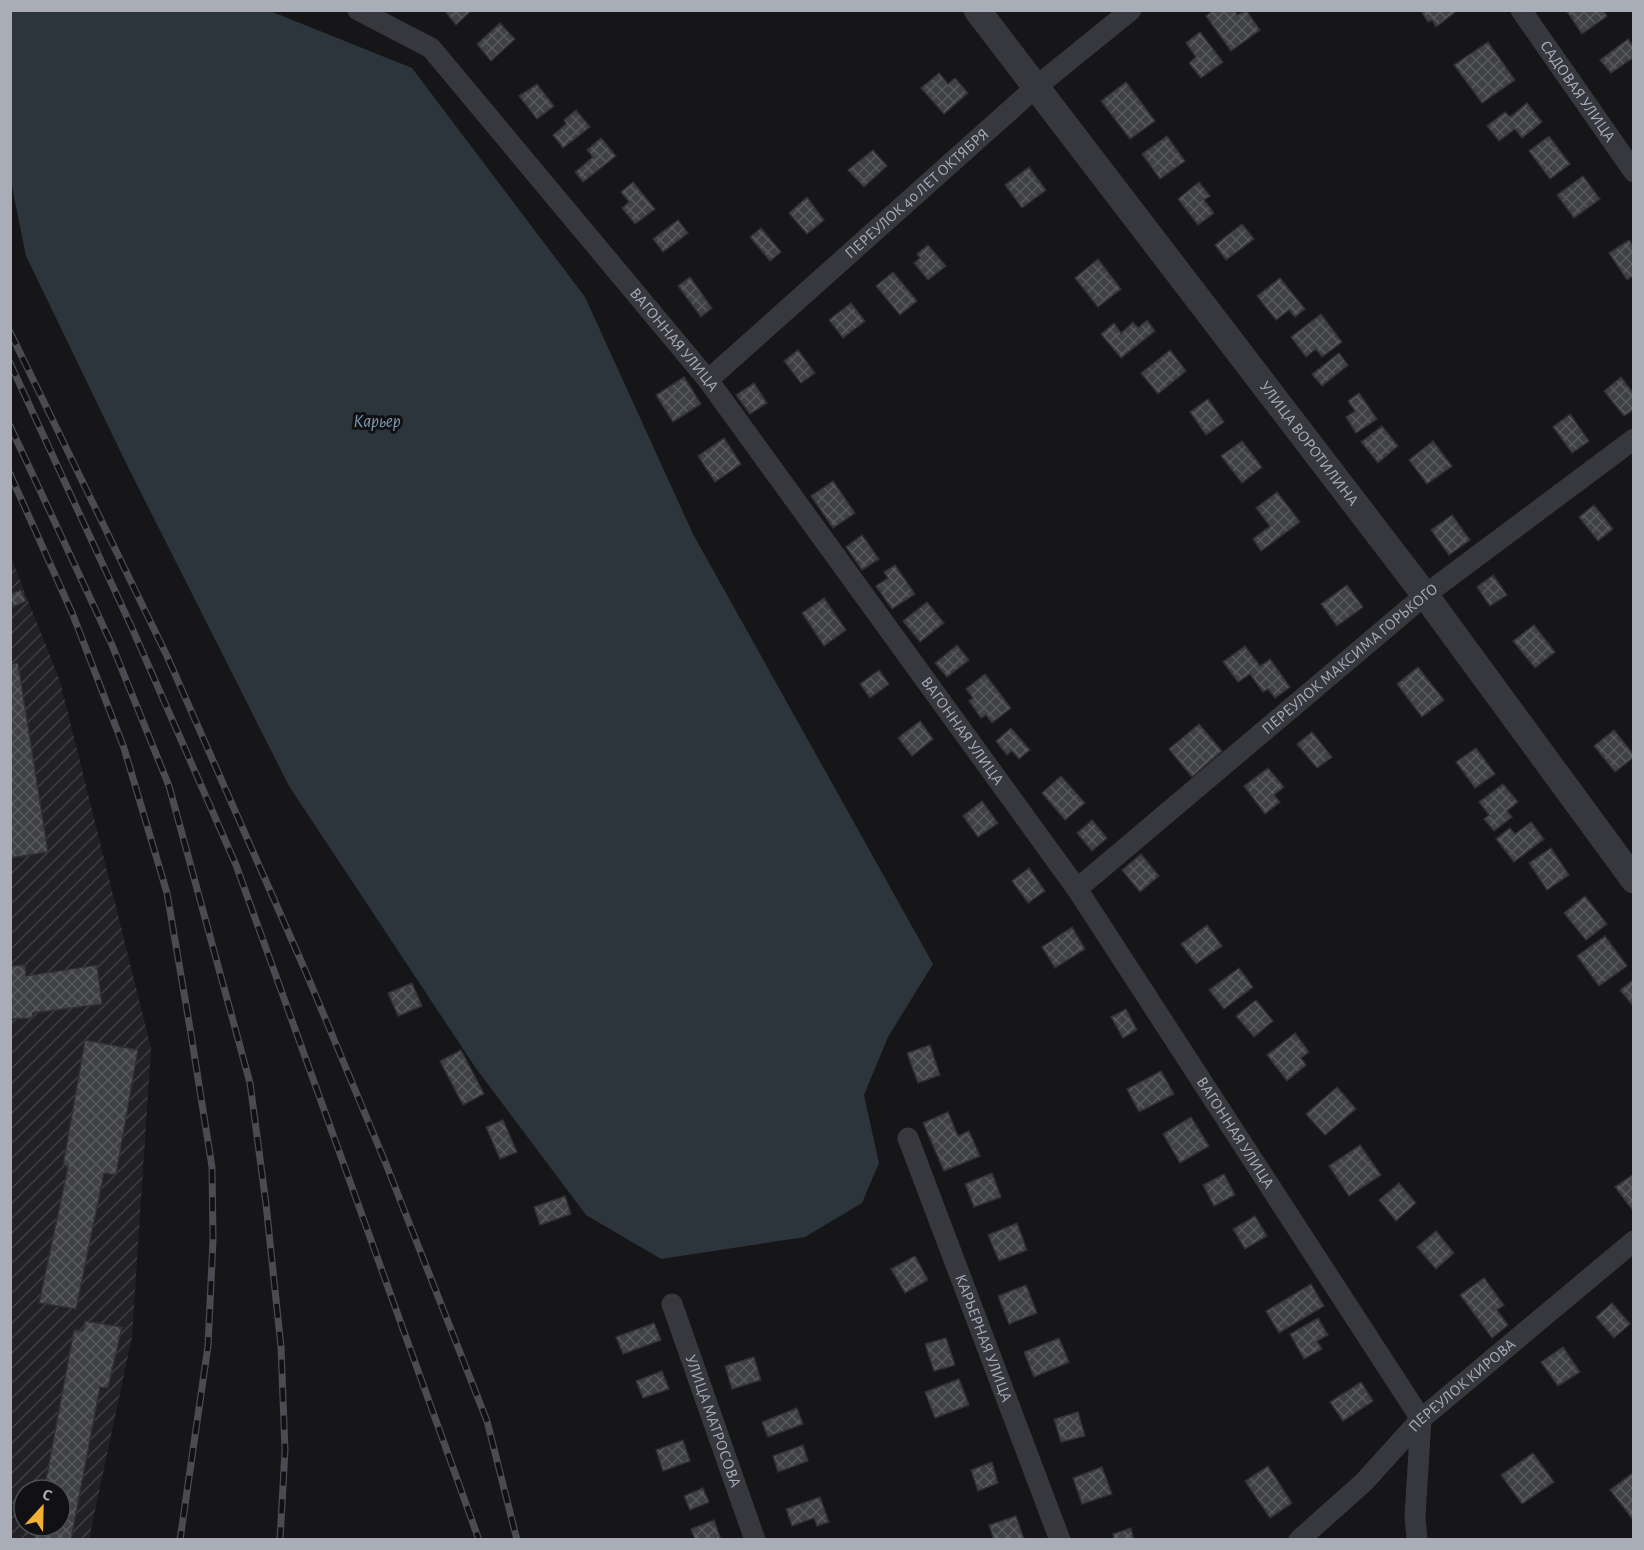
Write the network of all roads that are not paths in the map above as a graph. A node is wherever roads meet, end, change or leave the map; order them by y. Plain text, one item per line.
1 (358, 10) edge
2 (977, 10) edge
3 (1131, 10) edge
4 (1521, 10) edge
5 (1036, 87) junction
6 (1634, 172) edge
7 (708, 380) junction
8 (1634, 439) edge
9 (1425, 595) junction
10 (1634, 880) edge
11 (1077, 890) junction
12 (908, 1138) dead end
13 (1634, 1241) edge
14 (672, 1304) dead end
15 (1421, 1419) junction
16 (755, 1539) edge
17 (1060, 1539) edge
18 (1299, 1539) edge
19 (1417, 1539) edge

1 - 7 street, ВАГОННАЯ УЛИЦА
2 - 5 street, УЛИЦА ВОРОТИЛИНА
3 - 5 street, ПЕРЕУЛОК 40 ЛЕТ ОКТЯБРЯ
4 - 6 street, САДОВАЯ УЛИЦА
5 - 7 street, ПЕРЕУЛОК 40 ЛЕТ ОКТЯБРЯ
5 - 9 street, УЛИЦА ВОРОТИЛИНА
7 - 11 street, ВАГОННАЯ УЛИЦА
8 - 9 street, ПЕРЕУЛОК МАКСИМА ГОРЬКОГО
9 - 10 street, УЛИЦА ВОРОТИЛИНА
9 - 11 street, ПЕРЕУЛОК МАКСИМА ГОРЬКОГО
11 - 15 street, ВАГОННАЯ УЛИЦА
12 - 17 street, КАРЬЕРНАЯ УЛИЦА
13 - 15 street, ПЕРЕУЛОК КИРОВА
14 - 16 street, УЛИЦА МАТРОСОВА
15 - 18 street, ПЕРЕУЛОК КИРОВА
15 - 19 street

